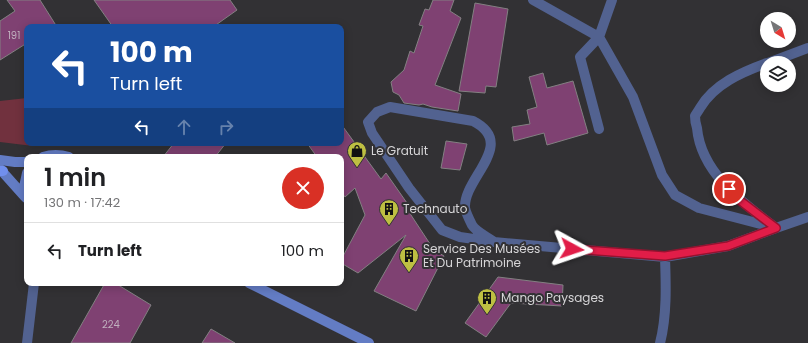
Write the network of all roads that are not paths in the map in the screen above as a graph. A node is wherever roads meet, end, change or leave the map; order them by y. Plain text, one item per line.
1 (533, 0) edge
2 (612, 0) edge
3 (600, 37) junction
4 (808, 48) edge
5 (787, 56) edge
6 (760, 66) edge
7 (599, 129) dead end
8 (0, 160) edge
9 (24, 162) edge
10 (1, 171) edge
11 (24, 196) edge
12 (808, 217) edge
13 (776, 228) junction
14 (494, 242) junction
15 (665, 256) junction
16 (34, 286) edge
17 (255, 286) edge
18 (27, 343) edge
19 (369, 343) edge
20 (660, 343) edge

1 - 3 street
2 - 3 street
3 - 7 street
3 - 13 street
4 - 5 street
6 - 13 street
8 - 9 main road
10 - 11 main road
12 - 13 street
13 - 15 street
14 - 14 street
14 - 15 street
15 - 20 street
16 - 18 street
17 - 19 main road

